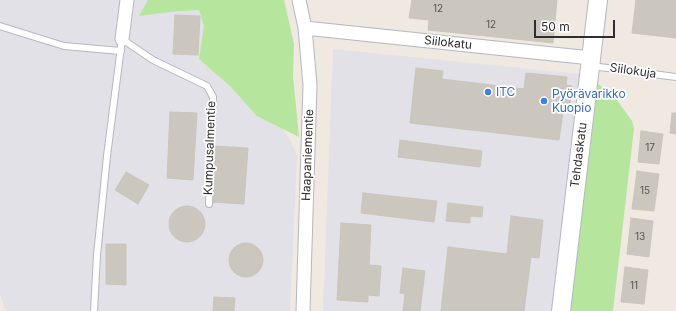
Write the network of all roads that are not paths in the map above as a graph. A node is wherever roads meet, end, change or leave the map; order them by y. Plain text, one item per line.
1 (127, 0) edge
2 (299, 0) edge
3 (598, 0) edge
4 (0, 26) edge
5 (305, 28) junction
6 (121, 45) junction
7 (590, 62) junction
8 (676, 77) edge
9 (209, 204) dead end
10 (94, 311) edge
11 (303, 311) edge
12 (561, 311) edge

1 - 6 street
2 - 5 street, Haapaniementie
3 - 7 street, Tehdaskatu
4 - 6 lane
5 - 7 street, Siilokatu
5 - 11 street, Haapaniementie
6 - 9 lane, Kumpusalmentie
6 - 10 lane
7 - 8 lane, Siilokuja
7 - 12 street, Tehdaskatu

